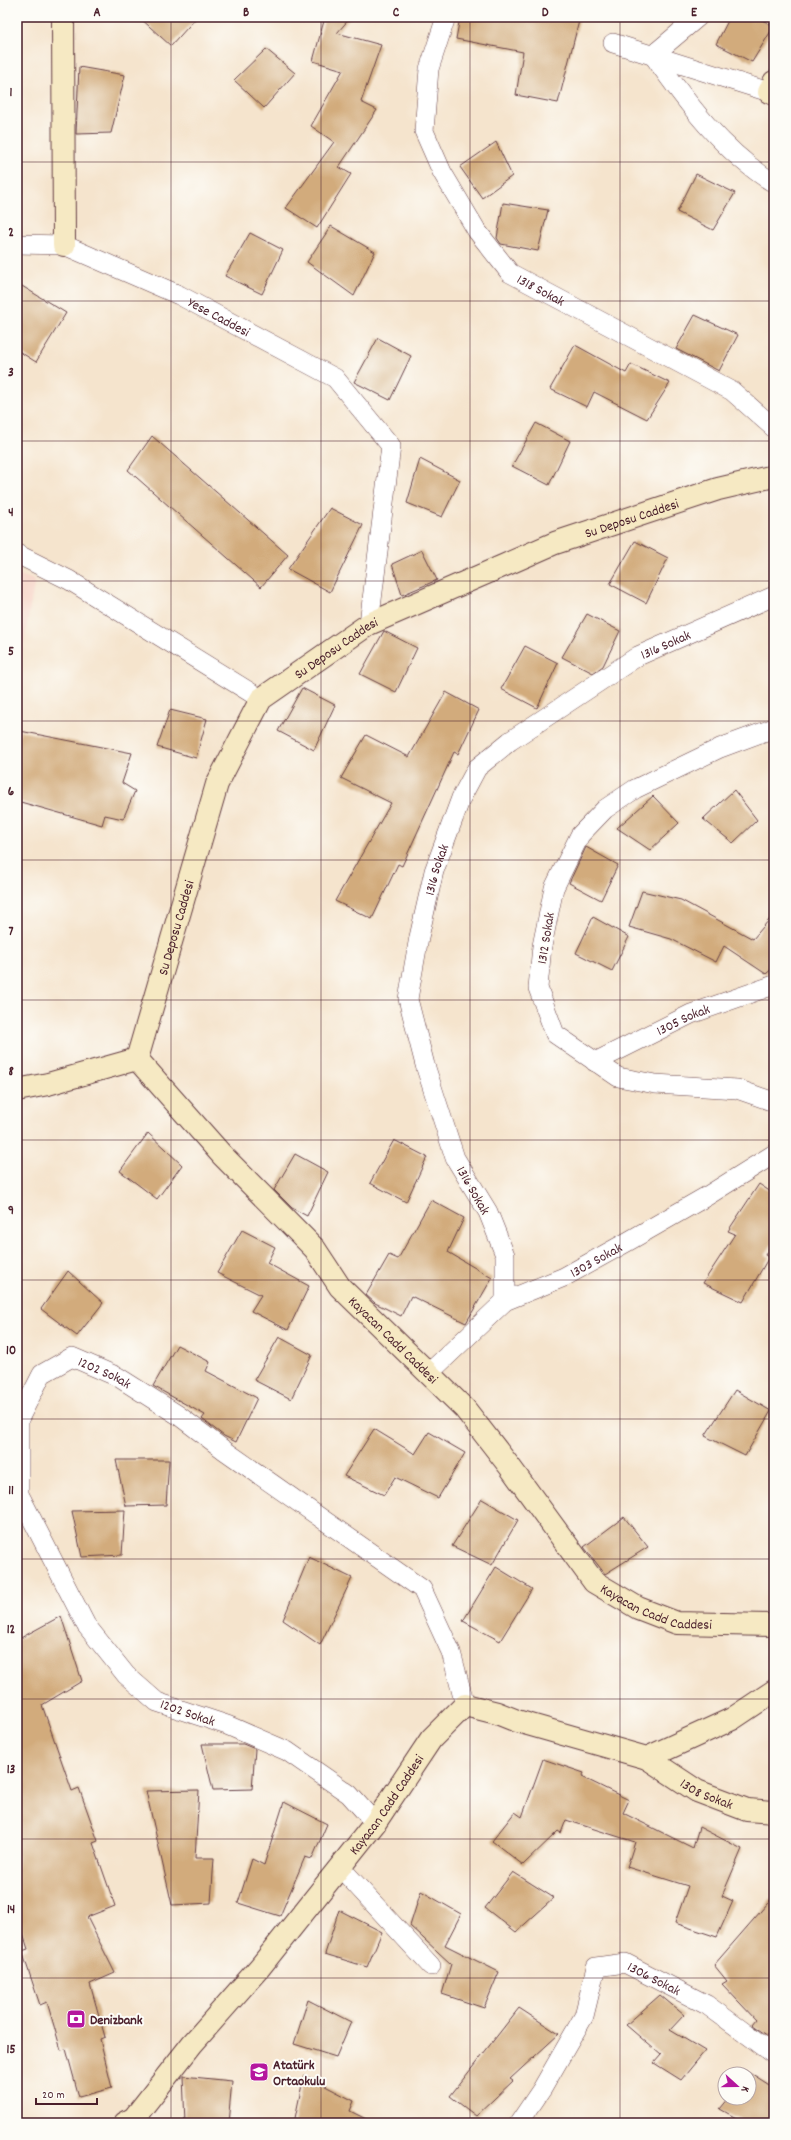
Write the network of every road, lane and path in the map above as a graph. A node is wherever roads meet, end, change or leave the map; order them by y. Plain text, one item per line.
1 (63, 17) edge
2 (446, 17) edge
3 (698, 17) edge
4 (613, 43) dead end
5 (653, 55) junction
6 (772, 89) edge
7 (774, 183) edge
8 (17, 244) edge
9 (64, 244) junction
10 (774, 428) edge
11 (774, 476) edge
12 (17, 554) edge
13 (774, 596) edge
14 (369, 624) junction
15 (261, 699) junction
16 (774, 728) edge
17 (774, 985) edge
18 (137, 1059) junction
19 (595, 1062) junction
20 (17, 1090) edge
21 (774, 1102) edge
22 (774, 1154) edge
23 (505, 1301) junction
24 (428, 1374) junction
25 (774, 1625) edge
26 (774, 1691) edge
27 (465, 1705) junction
28 (647, 1758) junction
29 (774, 1812) edge
30 (375, 1823) junction
31 (340, 1867) junction
32 (431, 1966) dead end
33 (774, 2054) edge
34 (134, 2121) edge
35 (519, 2123) edge

1 - 9 street
2 - 10 street, 1318 Sokak
3 - 5 street
4 - 5 street
5 - 6 street
5 - 7 street
8 - 9 street
9 - 14 street, Yese Caddesi
11 - 14 street, Su Deposu Caddesi
12 - 15 street
13 - 23 street, 1316 Sokak
14 - 15 street, Su Deposu Caddesi
15 - 18 street, Su Deposu Caddesi
16 - 19 street, 1312 Sokak
17 - 19 street, 1305 Sokak
18 - 20 street
18 - 24 street, Kayacan Cadd Caddesi
19 - 21 street, 1312 Sokak
22 - 23 street, 1303 Sokak
23 - 24 street, 1303 Sokak
24 - 25 street, Kayacan Cadd Caddesi
26 - 28 street
27 - 28 street
27 - 30 street, Kayacan Cadd Caddesi
27 - 30 street, 1202 Sokak
28 - 29 street, 1308 Sokak
30 - 31 street, Kayacan Cadd Caddesi
31 - 32 street
31 - 34 street, Kayacan Cadd Caddesi
33 - 35 street, 1306 Sokak

